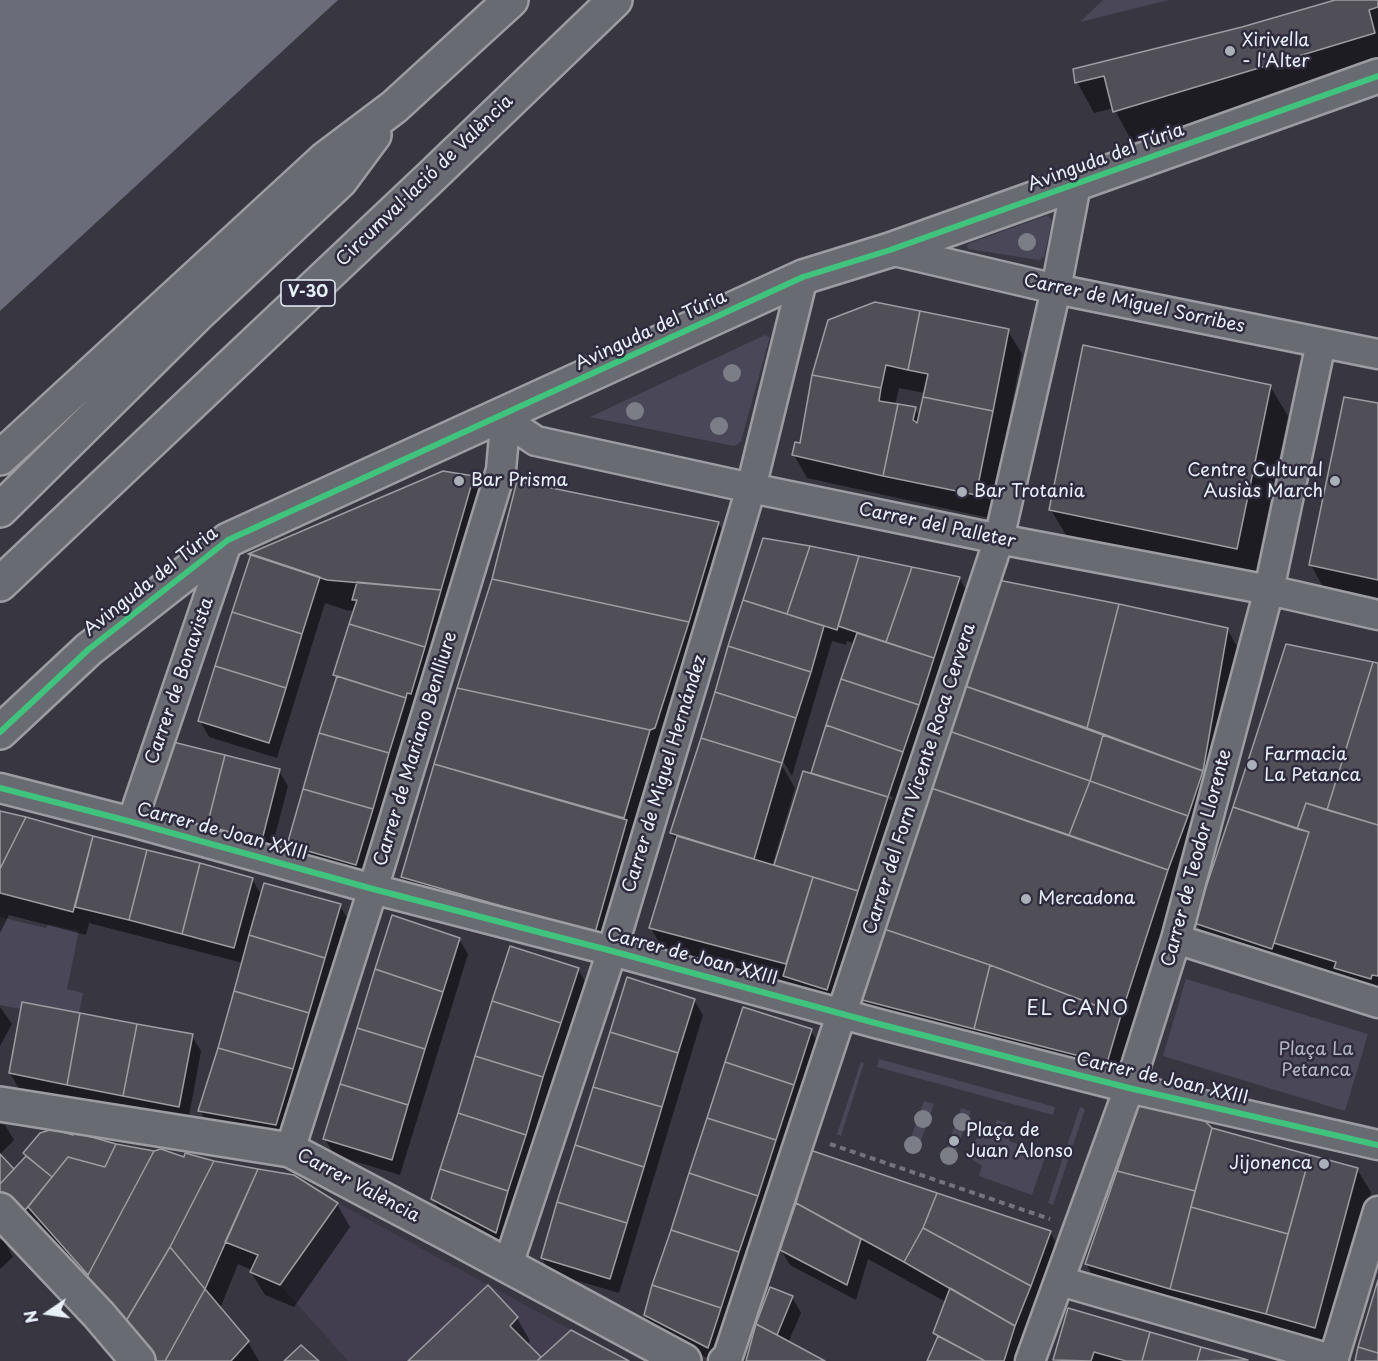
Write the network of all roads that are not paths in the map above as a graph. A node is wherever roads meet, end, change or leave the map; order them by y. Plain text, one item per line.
1 (511, 0) edge
2 (615, 0) edge
3 (1378, 76) edge
4 (394, 107) junction
5 (1076, 185) junction
6 (890, 250) junction
7 (803, 277) junction
8 (1056, 289) junction
9 (1321, 343) junction
10 (1378, 354) edge
11 (506, 414) junction
12 (0, 458) edge
13 (751, 488) junction
14 (0, 510) edge
15 (999, 539) junction
16 (228, 540) junction
17 (0, 584) edge
18 (1269, 591) junction
19 (1378, 615) edge
20 (0, 732) edge
21 (0, 788) edge
22 (132, 822) junction
23 (373, 889) junction
24 (1176, 939) junction
25 (612, 951) junction
26 (1378, 1003) edge
27 (843, 1014) junction
28 (1129, 1088) junction
29 (0, 1104) edge
30 (1378, 1144) edge
31 (290, 1150) junction
32 (0, 1210) edge
33 (1378, 1211) edge
34 (508, 1265) junction
35 (1060, 1281) junction
36 (1333, 1360) edge
37 (138, 1361) edge
38 (684, 1361) edge
39 (723, 1361) edge
40 (1030, 1361) edge

1 - 4 main road
2 - 17 main road, Circumval·lació de València / V-30
3 - 5 main road, Avinguda del Túria
4 - 12 main road
4 - 14 main road
5 - 6 main road, Avinguda del Túria
5 - 8 street, Carrer del Forn Vicente Roca Cervera
6 - 7 main road, Avinguda del Túria
6 - 8 street, Carrer de Miguel Sorribes
7 - 11 main road, Avinguda del Túria
7 - 13 street, Carrer de Miguel Hernández
8 - 9 street, Carrer de Miguel Sorribes
8 - 15 street, Carrer del Forn Vicente Roca Cervera
9 - 10 street, Carrer de Miguel Sorribes
9 - 18 street, Carrer de Teodor Llorente
11 - 13 street, Carrer del Palleter
11 - 16 main road, Avinguda del Túria
11 - 23 street, Carrer de Mariano Benlliure
13 - 15 street, Carrer del Palleter
13 - 25 street, Carrer de Miguel Hernández
15 - 18 street, Carrer del Palleter
15 - 27 street, Carrer del Forn Vicente Roca Cervera
16 - 20 main road, Avinguda del Túria
16 - 22 street, Carrer de Bonavista
18 - 19 street, Carrer del Palleter
18 - 24 street, Carrer de Teodor Llorente
21 - 22 street, Carrer de Joan XXIII
22 - 23 street, Carrer de Joan XXIII
23 - 25 street, Carrer de Joan XXIII
23 - 31 street, Carrer de Mariano Benlliure
24 - 26 street
24 - 28 street, Carrer de Teodor Llorente
25 - 27 street, Carrer de Joan XXIII
25 - 34 street, Carrer de Miguel Hernández
27 - 28 street, Carrer de Joan XXIII
27 - 39 street, Carrer del Forn Vicente Roca Cervera
28 - 30 street, Carrer de Joan XXIII
28 - 35 street, Carrer de Teodor Llorente
29 - 31 main road, Carrer València
31 - 34 main road, Carrer València
32 - 37 main road
33 - 36 street
34 - 38 main road, Carrer València
35 - 36 street
35 - 40 street, Carrer de Teodor Llorente

